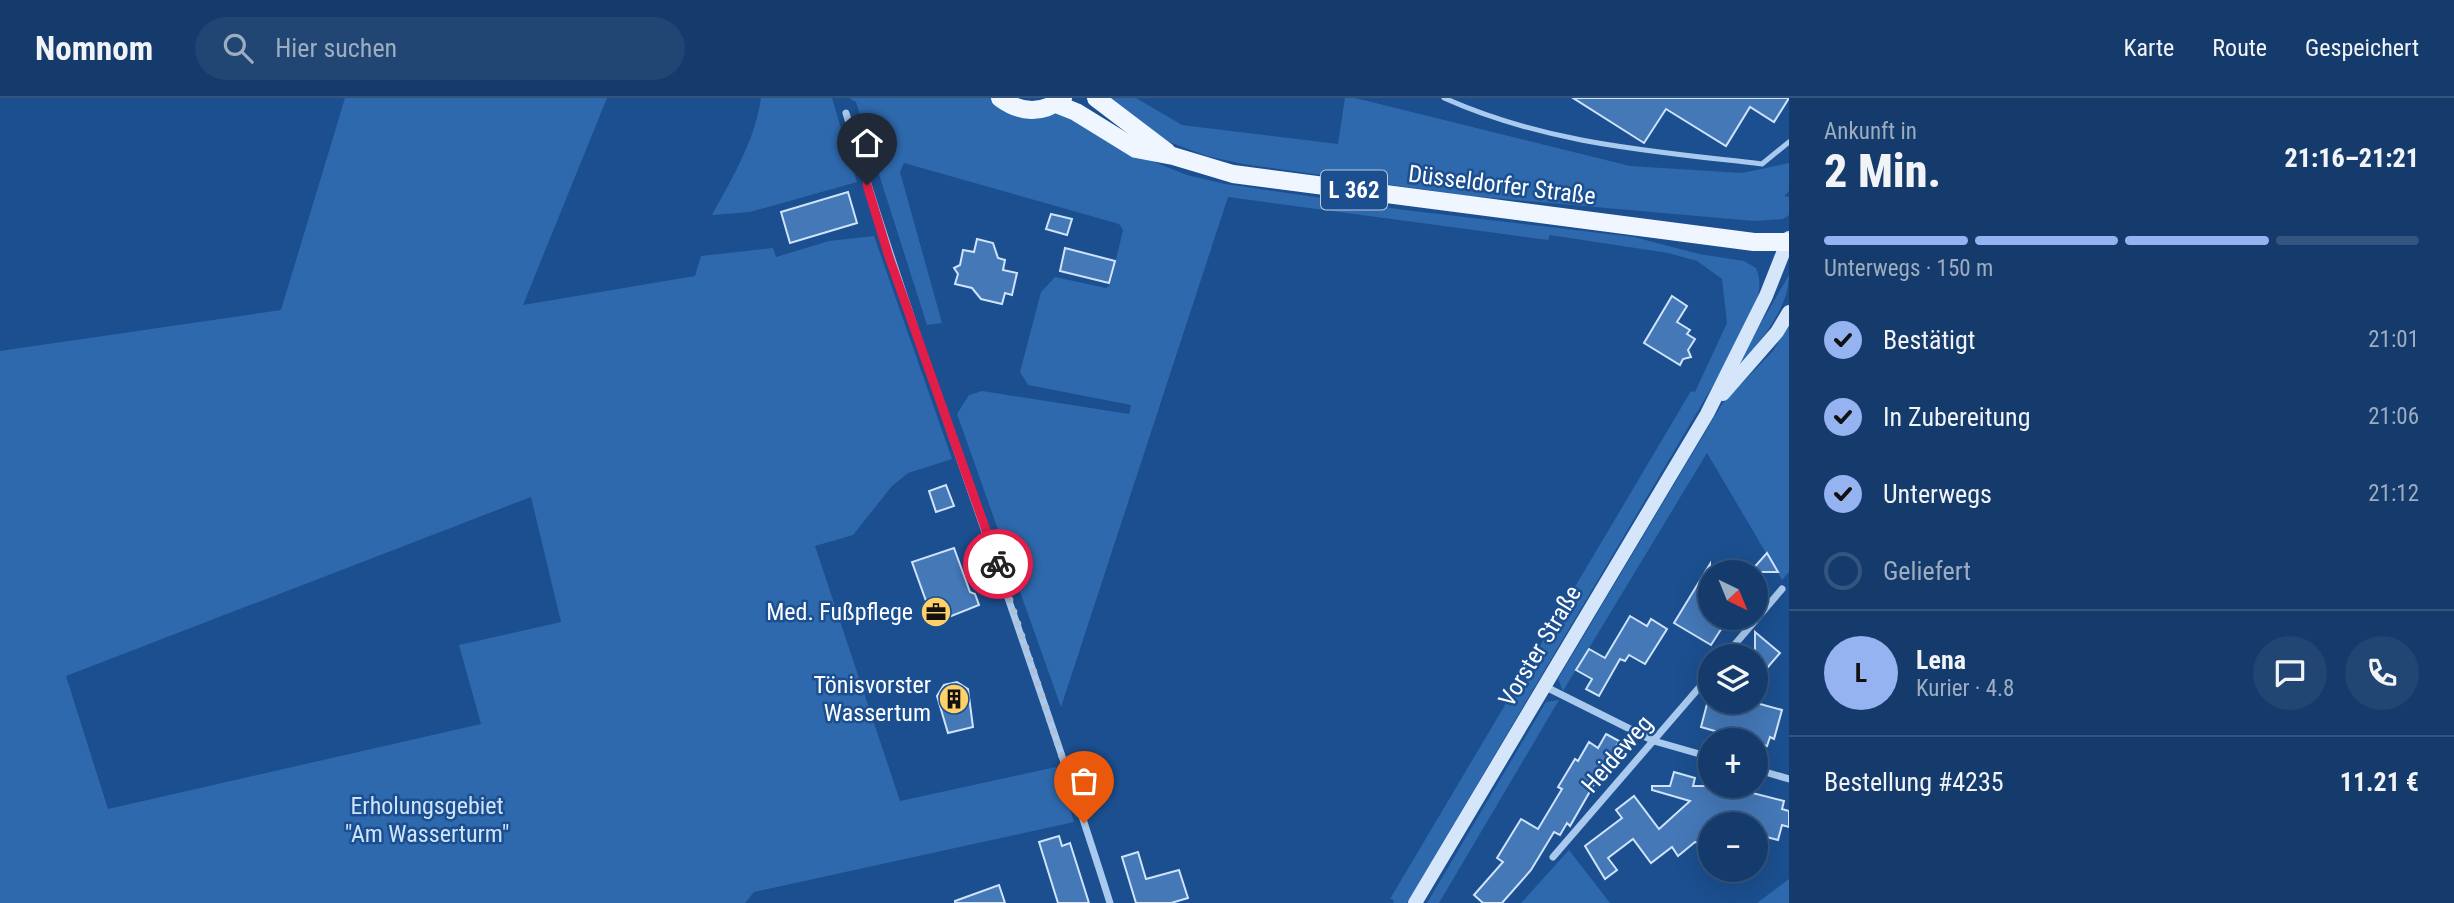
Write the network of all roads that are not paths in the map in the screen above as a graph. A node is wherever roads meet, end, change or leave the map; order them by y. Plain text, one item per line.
1 (1000, 98) edge
2 (1096, 98) edge
3 (1444, 98) edge
4 (1059, 101) edge
5 (846, 113) dead end
6 (1789, 142) edge
7 (1173, 156) junction
8 (1788, 240) edge
9 (1789, 312) edge
10 (1707, 414) junction
11 (1782, 589) dead end
12 (1735, 644) edge
13 (1543, 686) junction
14 (1698, 688) edge
15 (1654, 741) junction
16 (1698, 754) edge
17 (1768, 773) edge
18 (1789, 779) edge
19 (1553, 857) dead end
20 (1110, 903) edge
21 (1415, 903) edge

1 - 4 main road
2 - 7 main road, Düsseldorfer Straße / L 362
3 - 6 lane
4 - 7 main road, Düsseldorfer Straße / L 362
5 - 20 street
7 - 8 main road, Düsseldorfer Straße / L 362
8 - 10 street, Vorster Straße
9 - 10 street, Vorster Straße
10 - 13 street, Vorster Straße
11 - 12 street
13 - 15 street
13 - 21 street, Vorster Straße
14 - 15 street, Heideweg
15 - 16 street
15 - 19 street, Heideweg
17 - 18 street

